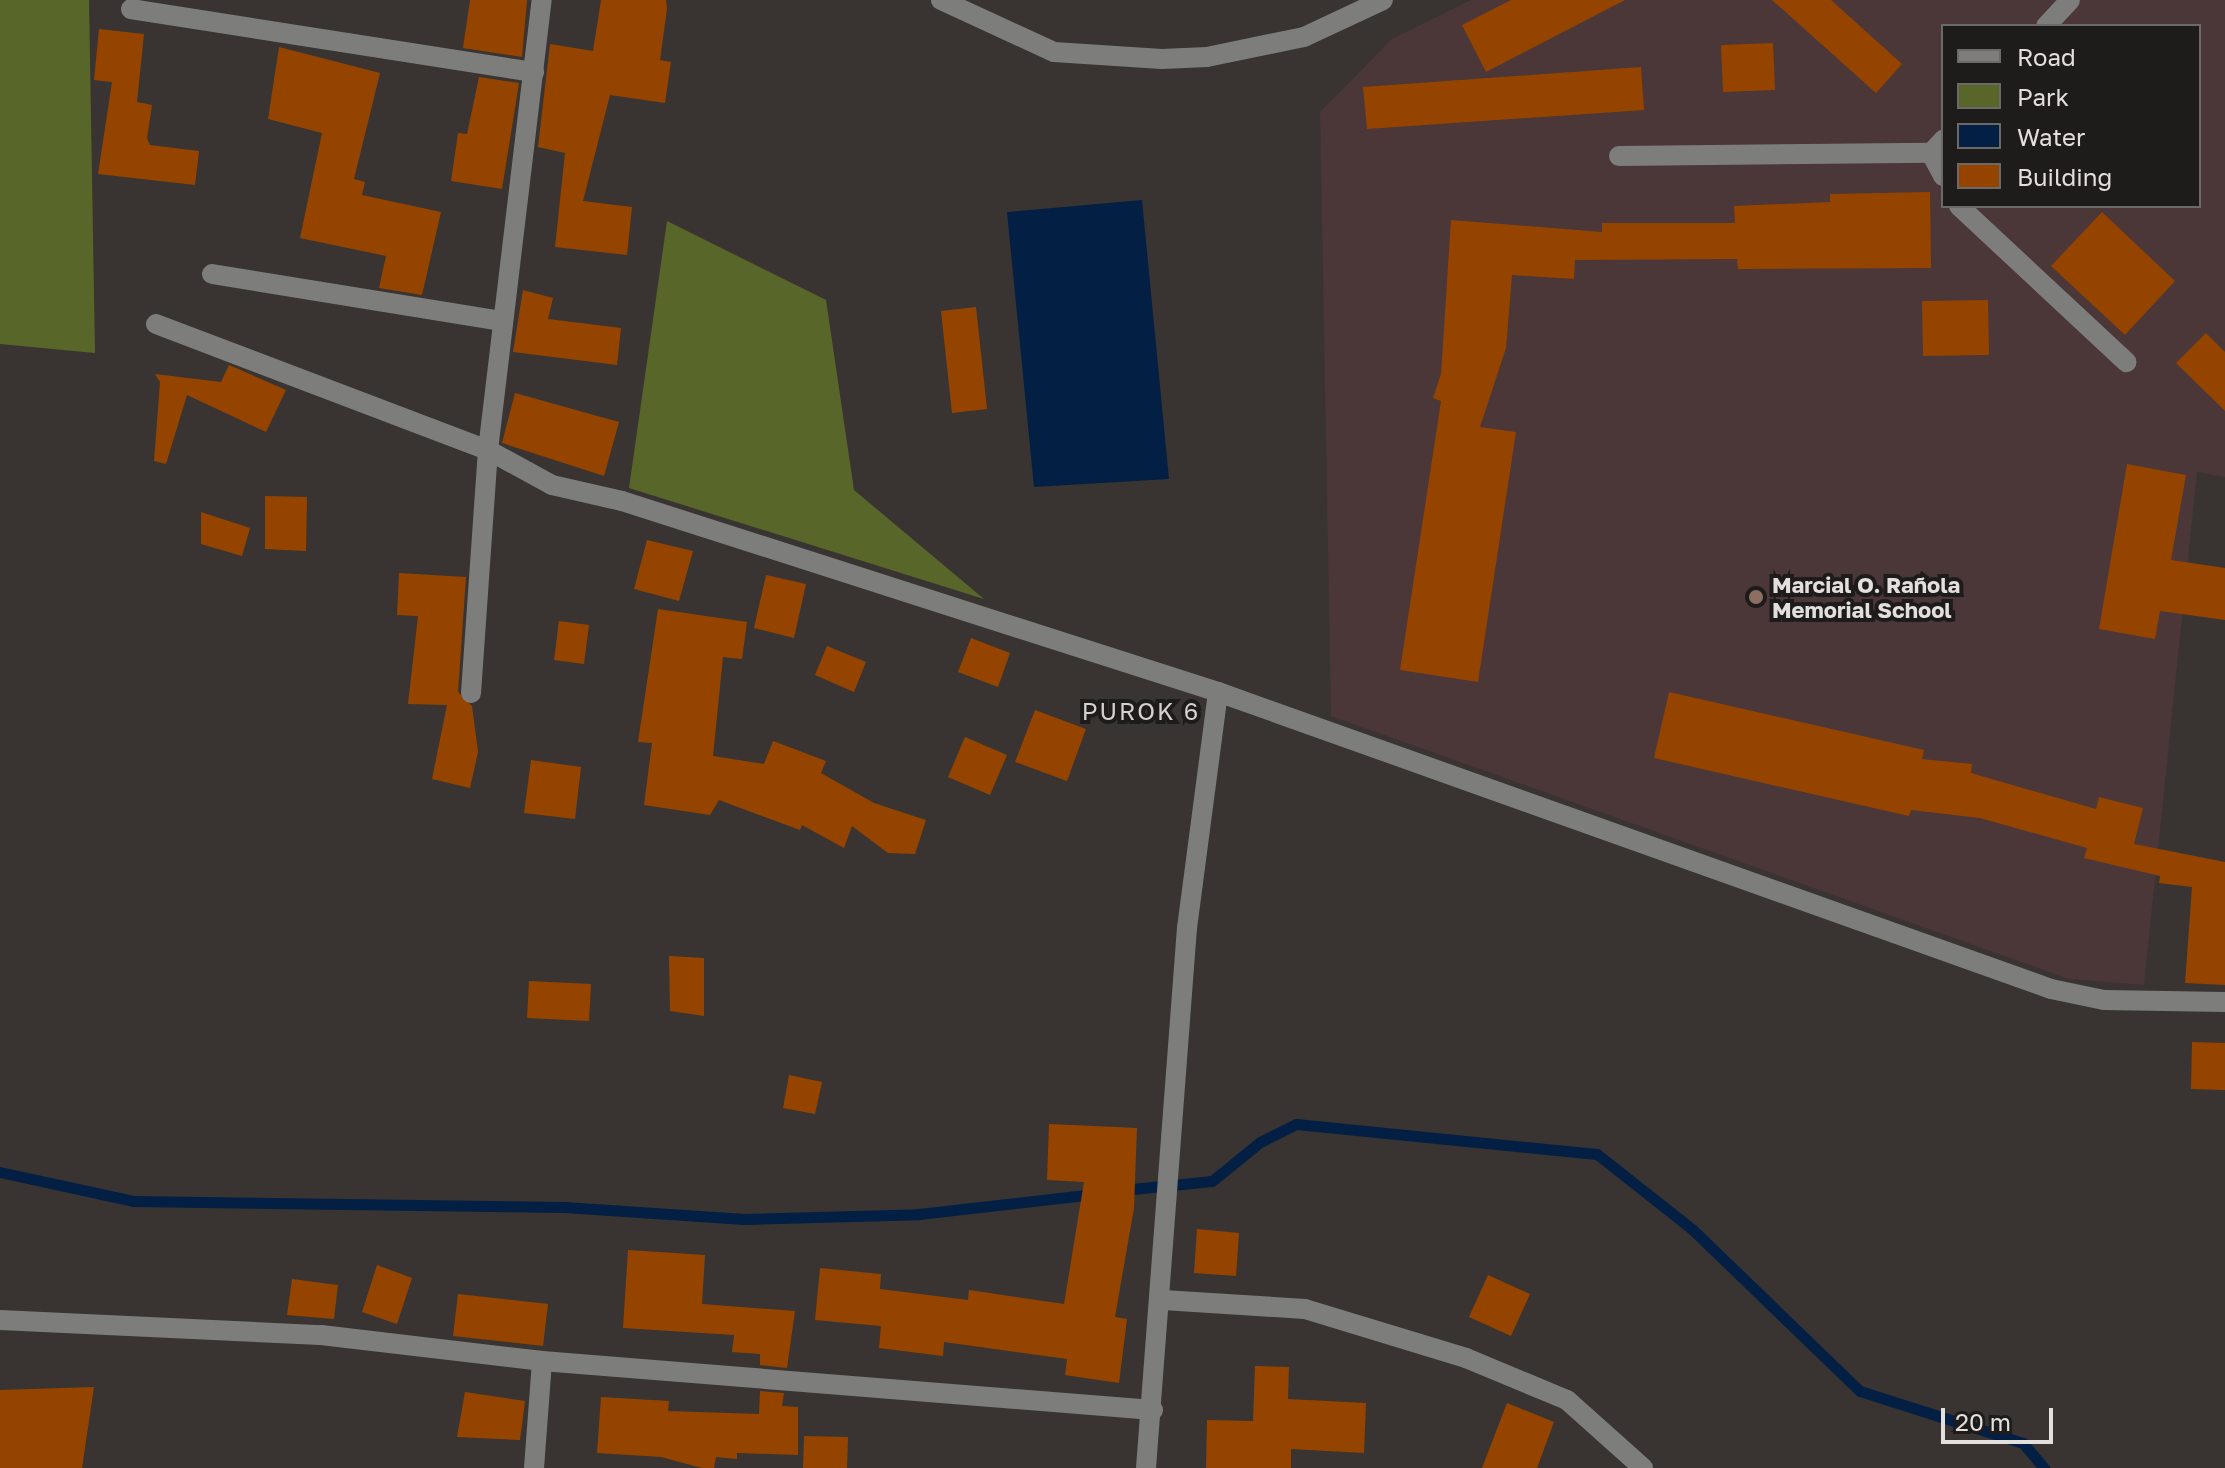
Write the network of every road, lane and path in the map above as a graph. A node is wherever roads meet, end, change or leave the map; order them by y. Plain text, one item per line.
1 (542, 0) edge
2 (941, 0) edge
3 (1383, 0) edge
4 (2070, 0) edge
5 (131, 9) dead end
6 (2048, 24) edge
7 (534, 72) junction
8 (1937, 147) edge
9 (1619, 156) dead end
10 (1961, 208) edge
11 (212, 274) dead end
12 (502, 321) junction
13 (156, 324) dead end
14 (2126, 362) dead end
15 (488, 450) junction
16 (1218, 692) junction
17 (471, 693) dead end
18 (2225, 1002) edge
19 (1163, 1300) junction
20 (0, 1320) edge
21 (542, 1361) junction
22 (1153, 1410) junction
23 (534, 1468) edge
24 (1146, 1468) edge
25 (1643, 1468) edge

1 - 7 street
2 - 3 street
4 - 6 street
5 - 7 street
7 - 12 street
8 - 9 street
10 - 14 street
11 - 12 street
12 - 15 street
13 - 15 street
15 - 16 street
15 - 17 street
16 - 18 street
16 - 19 street
19 - 22 street
19 - 25 street
20 - 21 street
21 - 22 street
21 - 23 street
22 - 24 street

